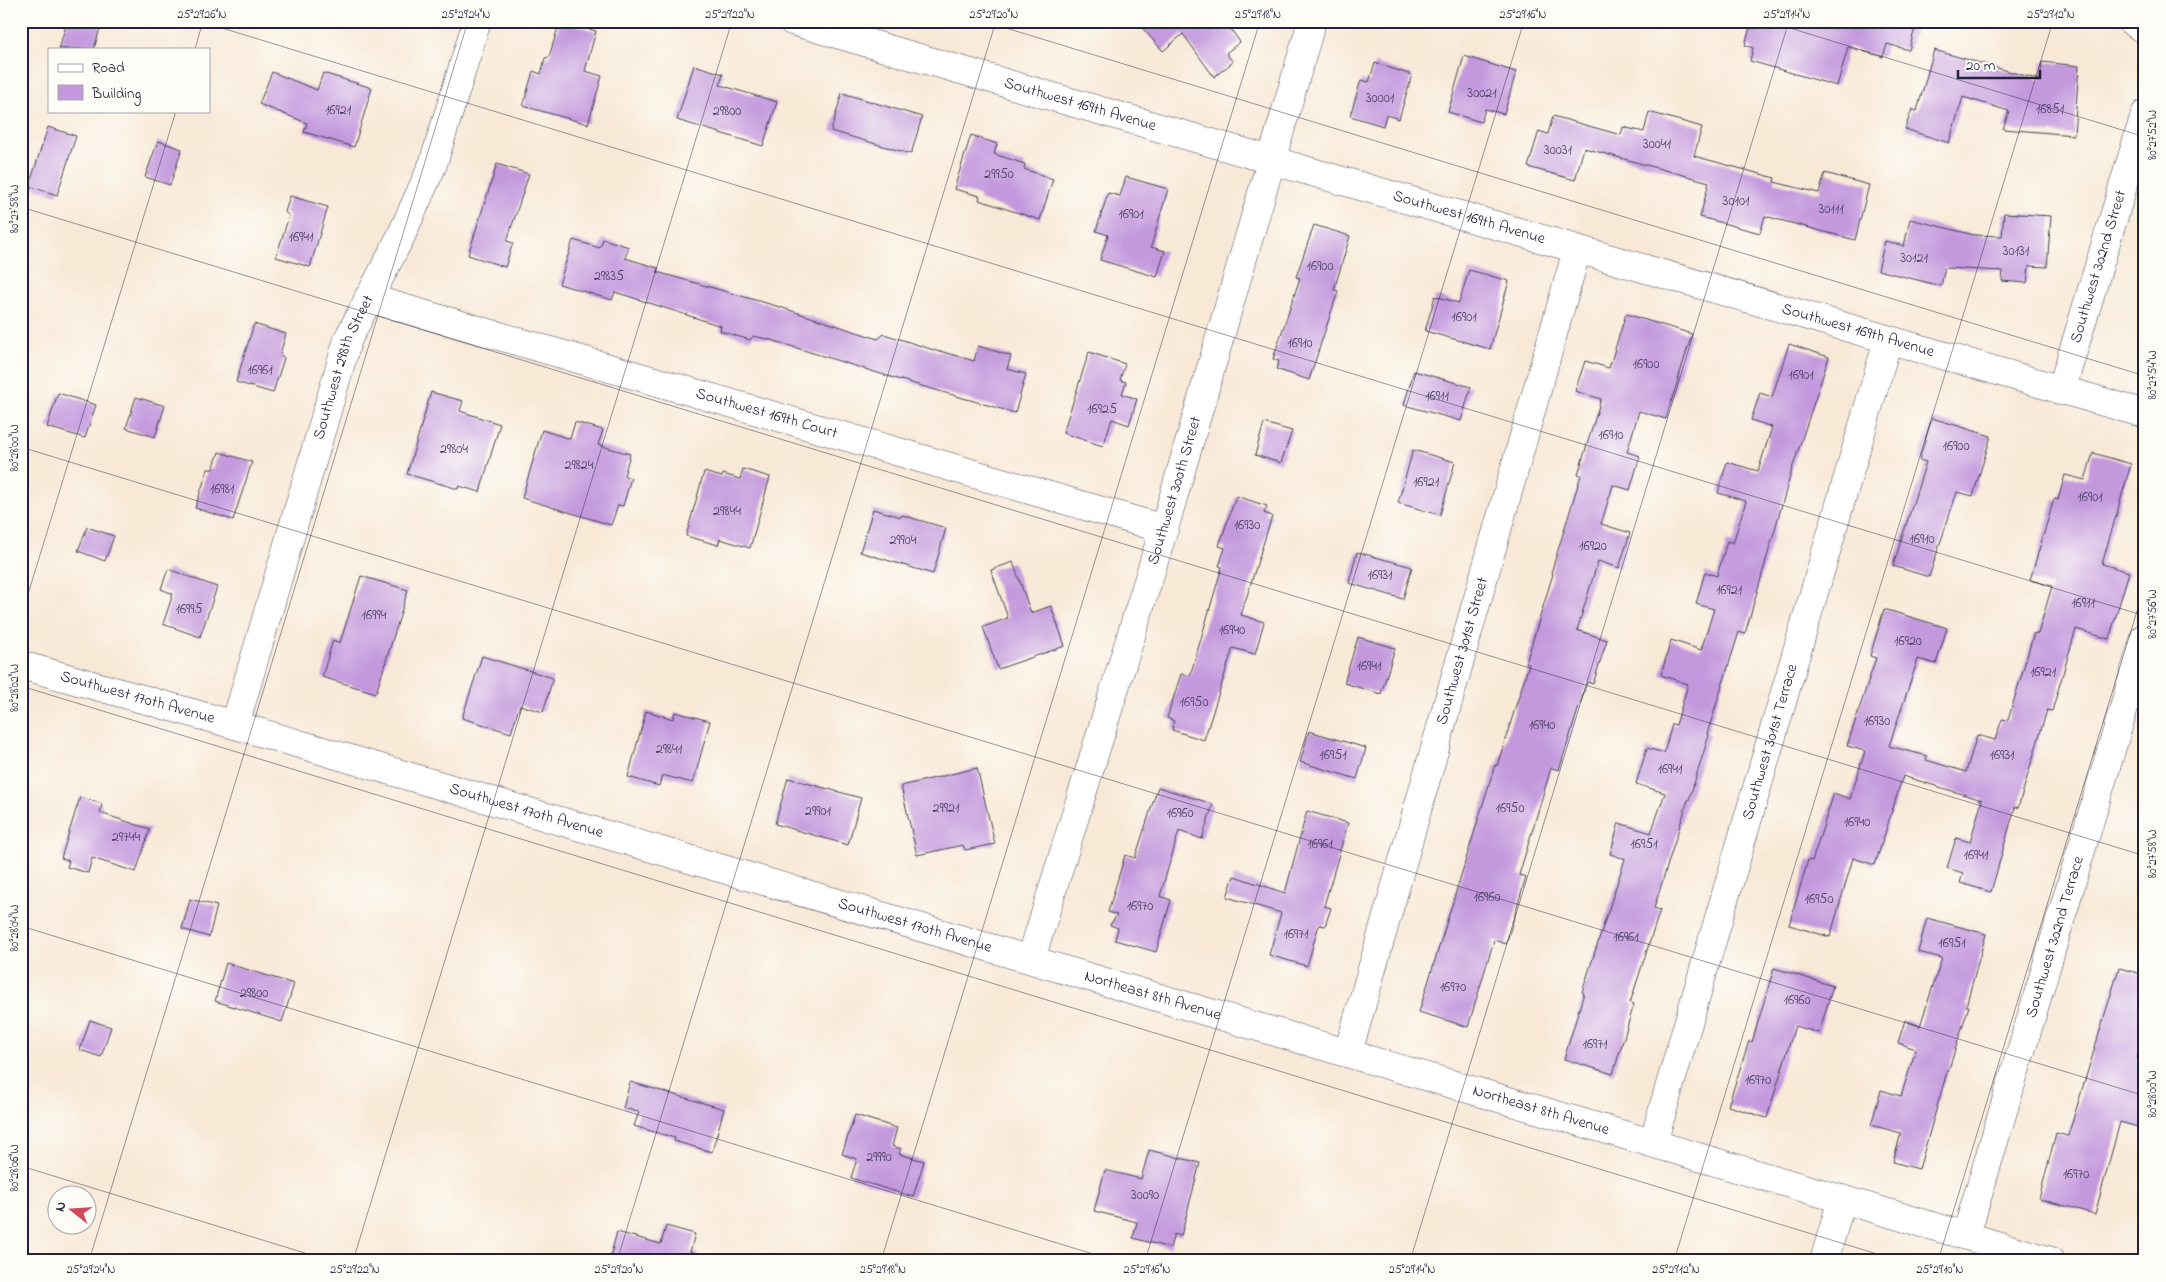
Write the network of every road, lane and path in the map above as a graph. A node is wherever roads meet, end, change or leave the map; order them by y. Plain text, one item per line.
1 (477, 21) edge
2 (792, 21) edge
3 (1312, 21) edge
4 (2131, 21) edge
5 (2145, 30) edge
6 (2145, 114) edge
7 (1270, 160) junction
8 (1577, 250) junction
9 (368, 298) junction
10 (1888, 340) junction
11 (2061, 390) junction
12 (2145, 414) edge
13 (1164, 529) junction
14 (2145, 637) edge
15 (21, 665) edge
16 (235, 725) junction
17 (1031, 959) junction
18 (1348, 1053) junction
19 (1653, 1143) junction
20 (1842, 1199) junction
21 (1966, 1236) junction
22 (1824, 1261) edge
23 (2051, 1261) edge

1 - 9 street, Southwest 298th Street
2 - 7 street, Southwest 169th Avenue
3 - 7 street, Southwest 300th Street
4 - 5 street
6 - 11 street, Southwest 302nd Street
7 - 8 street, Southwest 169th Avenue
7 - 13 street, Southwest 300th Street
8 - 10 street, Southwest 169th Avenue
8 - 18 street, Southwest 301st Street
9 - 13 street, Southwest 169th Court
9 - 16 street, Southwest 298th Street
10 - 11 street, Southwest 169th Avenue
10 - 19 street, Southwest 301st Terrace
11 - 12 street, Southwest 169th Avenue
13 - 17 street, Southwest 300th Street
14 - 21 street, Southwest 302nd Terrace
15 - 16 street, Southwest 170th Avenue
16 - 17 street, Southwest 170th Avenue
17 - 18 street, Northeast 8th Avenue
18 - 19 street, Northeast 8th Avenue
19 - 20 street, Northeast 8th Avenue
20 - 21 street, Northeast 8th Avenue
20 - 22 street
21 - 23 street, Northeast 8th Avenue

